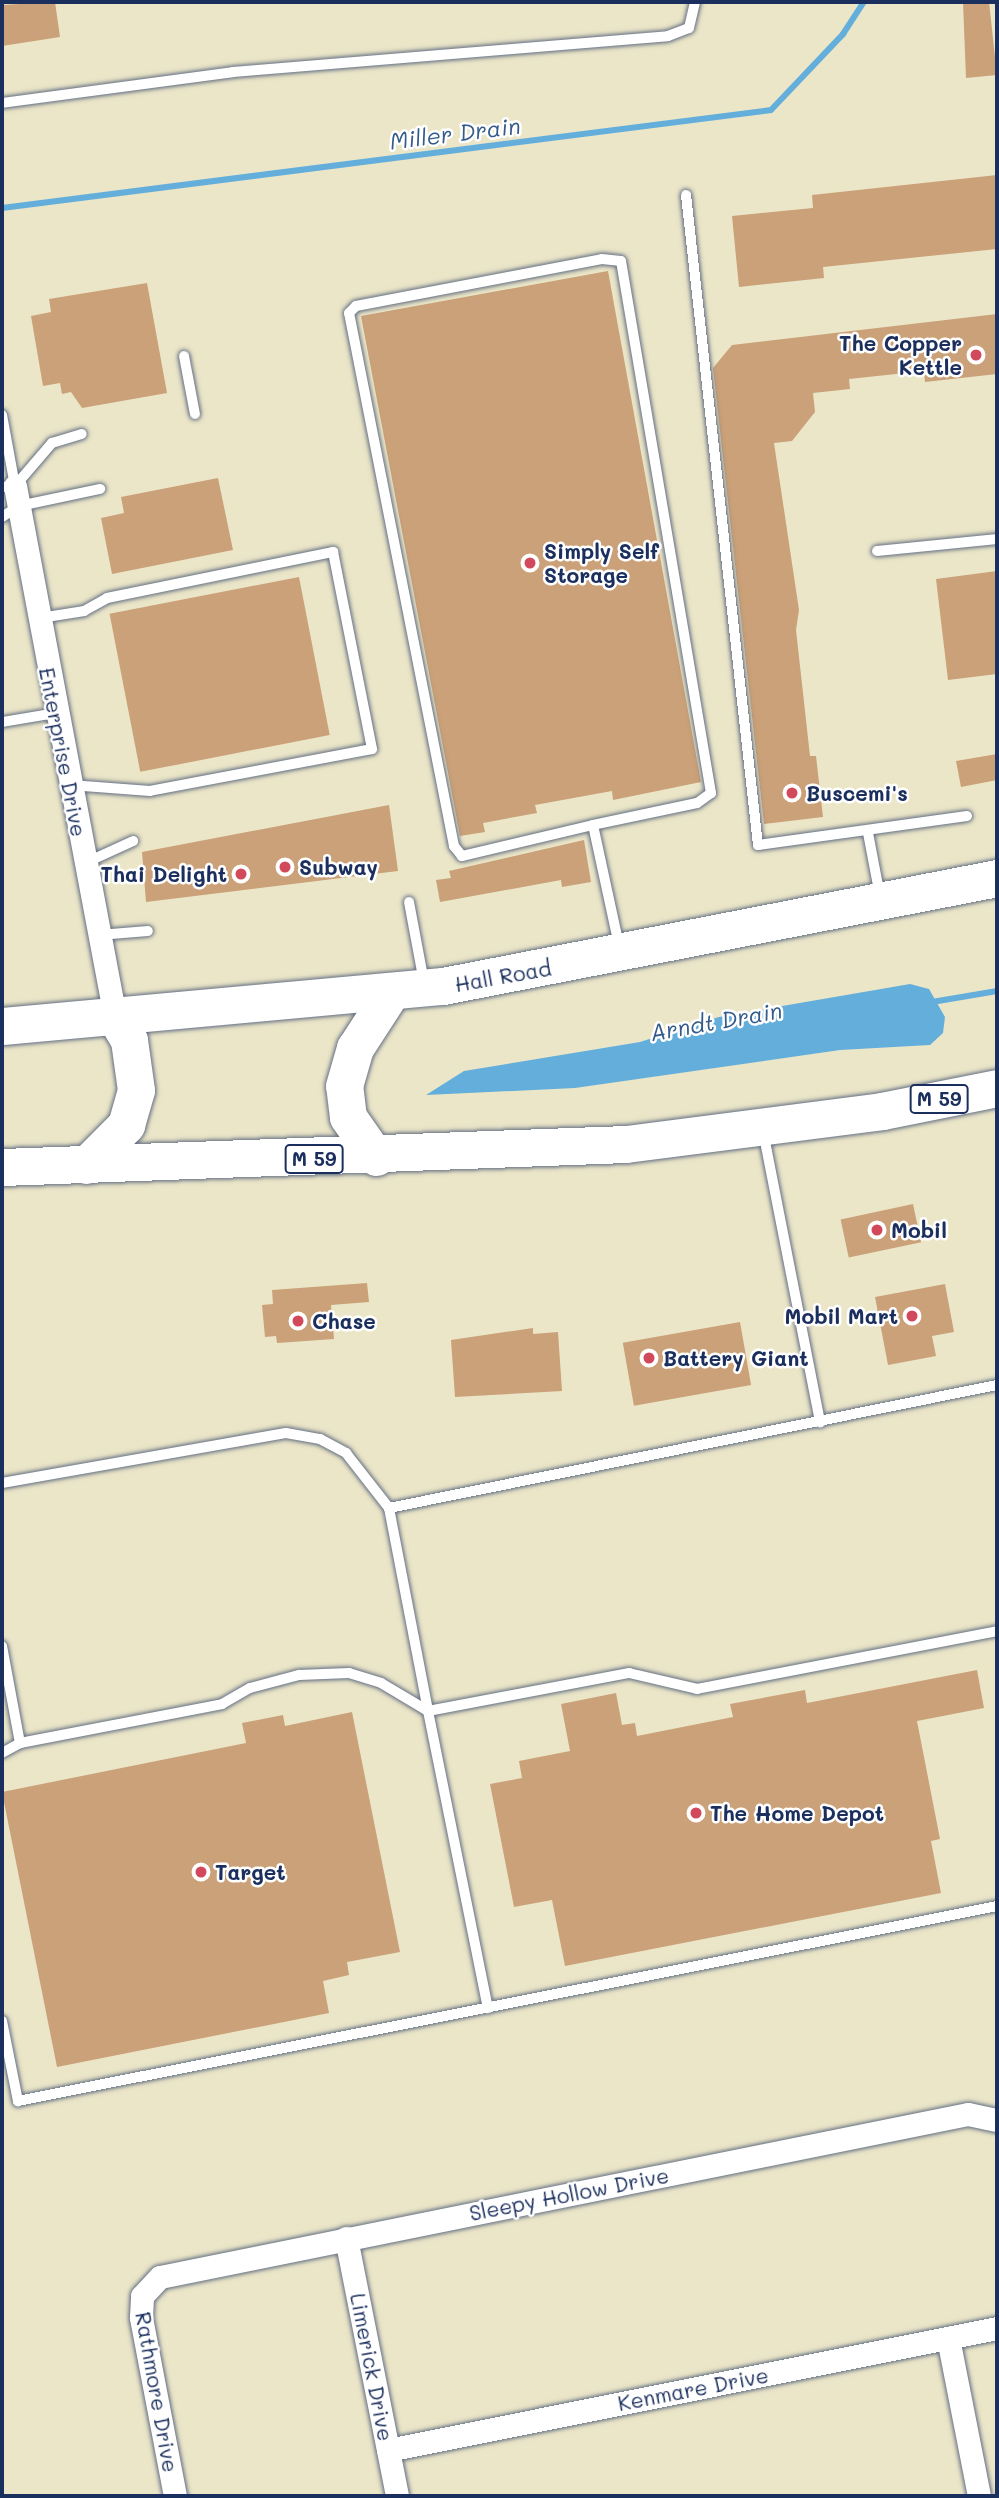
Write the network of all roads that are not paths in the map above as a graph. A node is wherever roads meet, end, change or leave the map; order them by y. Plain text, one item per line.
1 (695, 2) edge
2 (2, 103) edge
3 (686, 195) dead end
4 (184, 356) dead end
5 (195, 414) dead end
6 (2, 415) edge
7 (82, 434) dead end
8 (100, 489) dead end
9 (9, 499) edge
10 (997, 538) edge
11 (877, 551) dead end
12 (38, 618) junction
13 (56, 713) junction
14 (2, 723) edge
15 (70, 785) junction
16 (967, 817) dead end
17 (593, 825) junction
18 (868, 833) junction
19 (133, 841) dead end
20 (85, 863) junction
21 (997, 878) edge
22 (410, 902) dead end
23 (881, 902) junction
24 (148, 932) dead end
25 (99, 935) junction
26 (621, 954) junction
27 (425, 988) junction
28 (390, 994) junction
29 (114, 1017) junction
30 (2, 1026) edge
31 (997, 1088) edge
32 (763, 1128) junction
33 (376, 1157) junction
34 (86, 1165) junction
35 (2, 1167) edge
36 (997, 1385) edge
37 (820, 1422) junction
38 (2, 1483) edge
39 (388, 1508) junction
40 (997, 1631) edge
41 (2, 1646) edge
42 (428, 1711) junction
43 (20, 1743) junction
44 (2, 1753) edge
45 (997, 1906) edge
46 (488, 2008) junction
47 (2, 2021) edge
48 (997, 2120) edge
49 (346, 2238) junction
50 (146, 2290) joint
51 (997, 2328) edge
52 (948, 2338) junction
53 (388, 2450) junction
54 (175, 2496) edge
55 (397, 2496) edge
56 (979, 2496) edge

1 - 2 lane
3 - 18 lane
4 - 5 lane
6 - 9 lane
7 - 9 lane
8 - 9 lane
9 - 12 street, Enterprise Drive
10 - 11 lane
12 - 13 street, Enterprise Drive
12 - 15 lane
13 - 14 lane
13 - 15 street, Enterprise Drive
15 - 20 street, Enterprise Drive
16 - 18 lane
17 - 17 lane
17 - 26 lane
18 - 23 lane
19 - 20 lane
20 - 25 street, Enterprise Drive
21 - 23 highway, Hall Road
22 - 27 lane
23 - 26 highway, Hall Road
24 - 25 lane
25 - 29 street, Enterprise Drive
26 - 27 highway, Hall Road
27 - 28 highway, Hall Road
28 - 29 highway, Hall Road
28 - 33 highway
29 - 30 highway, Hall Road
29 - 34 highway
31 - 32 highway, M 59
32 - 33 highway, M 59
32 - 37 lane
33 - 34 highway, M 59
34 - 35 highway, M 59
36 - 37 lane
37 - 39 lane
38 - 39 lane
39 - 42 lane
40 - 42 lane
41 - 43 lane
42 - 43 lane
42 - 46 lane
43 - 44 lane
45 - 46 lane
46 - 47 lane
48 - 49 street, Sleepy Hollow Drive
49 - 50 street, Sleepy Hollow Drive
49 - 53 street, Limerick Drive
50 - 54 street, Rathmore Drive
51 - 52 street, Kenmare Drive
52 - 53 street, Kenmare Drive
52 - 56 street
53 - 55 street, Limerick Drive

